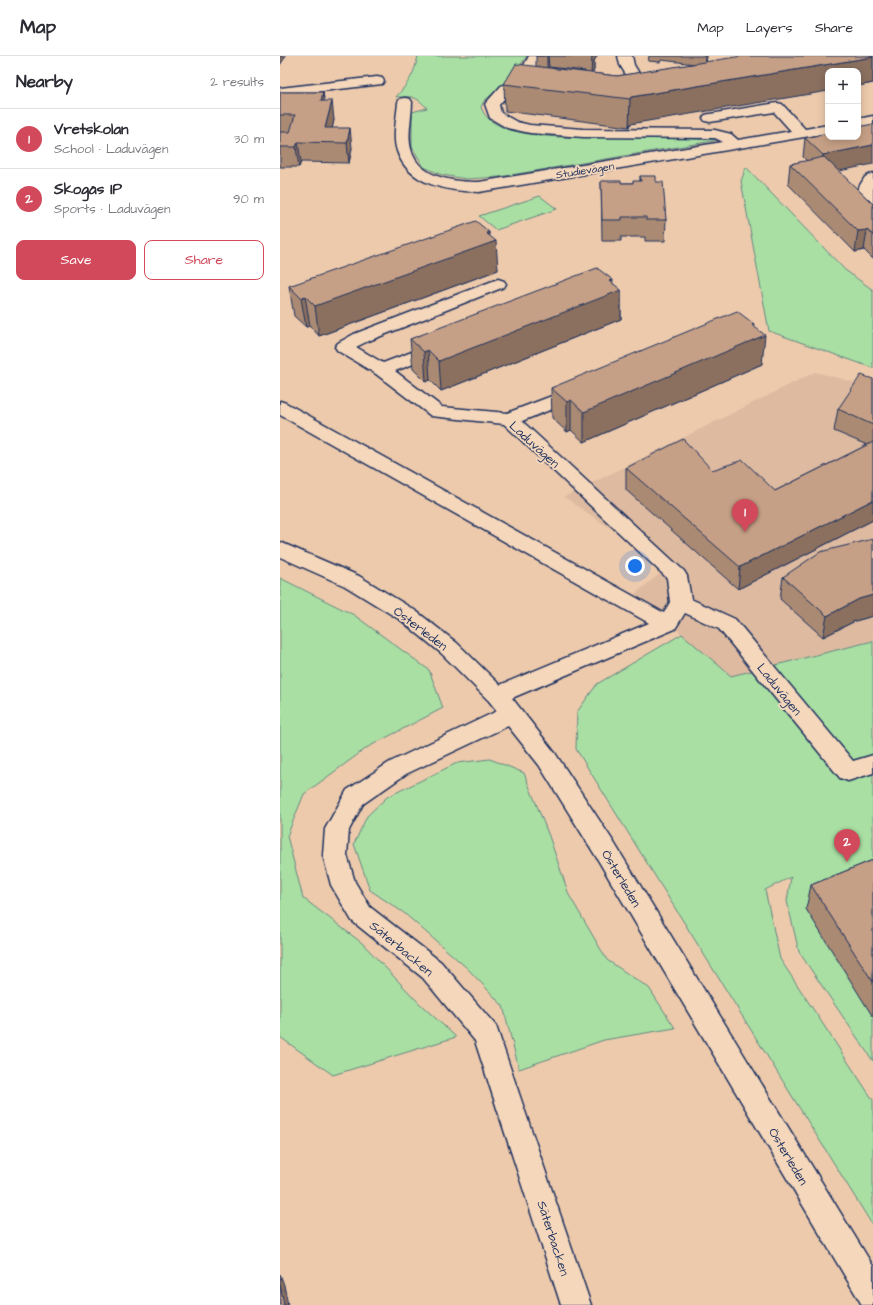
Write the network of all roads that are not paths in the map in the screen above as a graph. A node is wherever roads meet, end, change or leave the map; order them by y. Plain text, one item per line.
1 (536, 56) edge
2 (625, 56) edge
3 (377, 81) dead end
4 (521, 82) junction
5 (543, 86) edge
6 (655, 86) edge
7 (280, 92) edge
8 (405, 102) dead end
9 (710, 118) dead end
10 (873, 120) edge
11 (861, 122) edge
12 (825, 130) edge
13 (802, 134) junction
14 (736, 145) junction
15 (873, 178) edge
16 (873, 200) edge
17 (498, 284) dead end
18 (455, 341) edge
19 (382, 370) junction
20 (595, 385) edge
21 (280, 407) edge
22 (509, 419) junction
23 (280, 549) edge
24 (681, 603) junction
25 (667, 624) junction
26 (504, 704) junction
27 (872, 766) edge
28 (873, 1294) edge
29 (576, 1305) edge

1 - 4 street
2 - 6 street
3 - 7 street
4 - 5 street
4 - 14 street
8 - 14 street, Studievägen
9 - 13 street
10 - 11 street
12 - 13 street, Studievägen
13 - 14 street, Studievägen
15 - 16 street
17 - 19 street, Laduvägen
18 - 19 street
19 - 22 street, Laduvägen
20 - 22 street
21 - 25 street
22 - 24 street, Laduvägen
23 - 26 street, Österleden
24 - 25 street
24 - 27 street, Laduvägen
25 - 26 street
26 - 28 street, Österleden
26 - 29 street, Säterbacken

